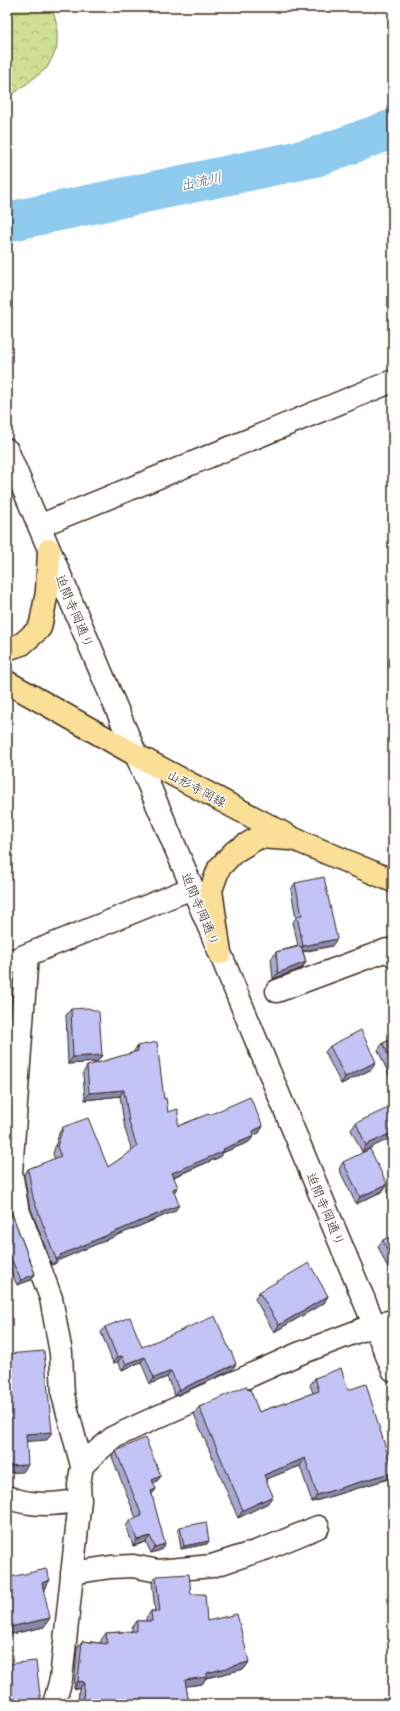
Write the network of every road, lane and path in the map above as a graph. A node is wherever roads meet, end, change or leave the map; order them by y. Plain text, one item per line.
1 (393, 381) edge
2 (7, 450) edge
3 (39, 526) junction
4 (49, 550) junction
5 (7, 649) edge
6 (7, 682) edge
7 (136, 756) junction
8 (294, 839) junction
9 (393, 881) edge
10 (192, 888) junction
11 (220, 953) junction
12 (27, 954) junction
13 (393, 955) edge
14 (7, 963) edge
15 (277, 991) dead end
16 (384, 1323) edge
17 (393, 1370) edge
18 (82, 1466) junction
19 (7, 1497) edge
20 (80, 1500) junction
21 (318, 1526) dead end
22 (72, 1573) junction
23 (54, 1704) edge

1 - 3 street
2 - 3 street, 迫間寺岡通り
3 - 4 street, 迫間寺岡通り
4 - 5 main road
4 - 7 street, 迫間寺岡通り
6 - 7 main road, 山形寺岡線
7 - 8 main road, 山形寺岡線
7 - 10 street, 迫間寺岡通り
8 - 9 main road, 山形寺岡線
8 - 11 main road
10 - 11 street, 迫間寺岡通り
10 - 12 street
11 - 16 street, 迫間寺岡通り
12 - 14 street
12 - 18 street
13 - 15 street
16 - 17 street, 迫間寺岡通り
16 - 18 street
18 - 20 street
19 - 20 street
20 - 22 street
21 - 22 street
22 - 23 street

